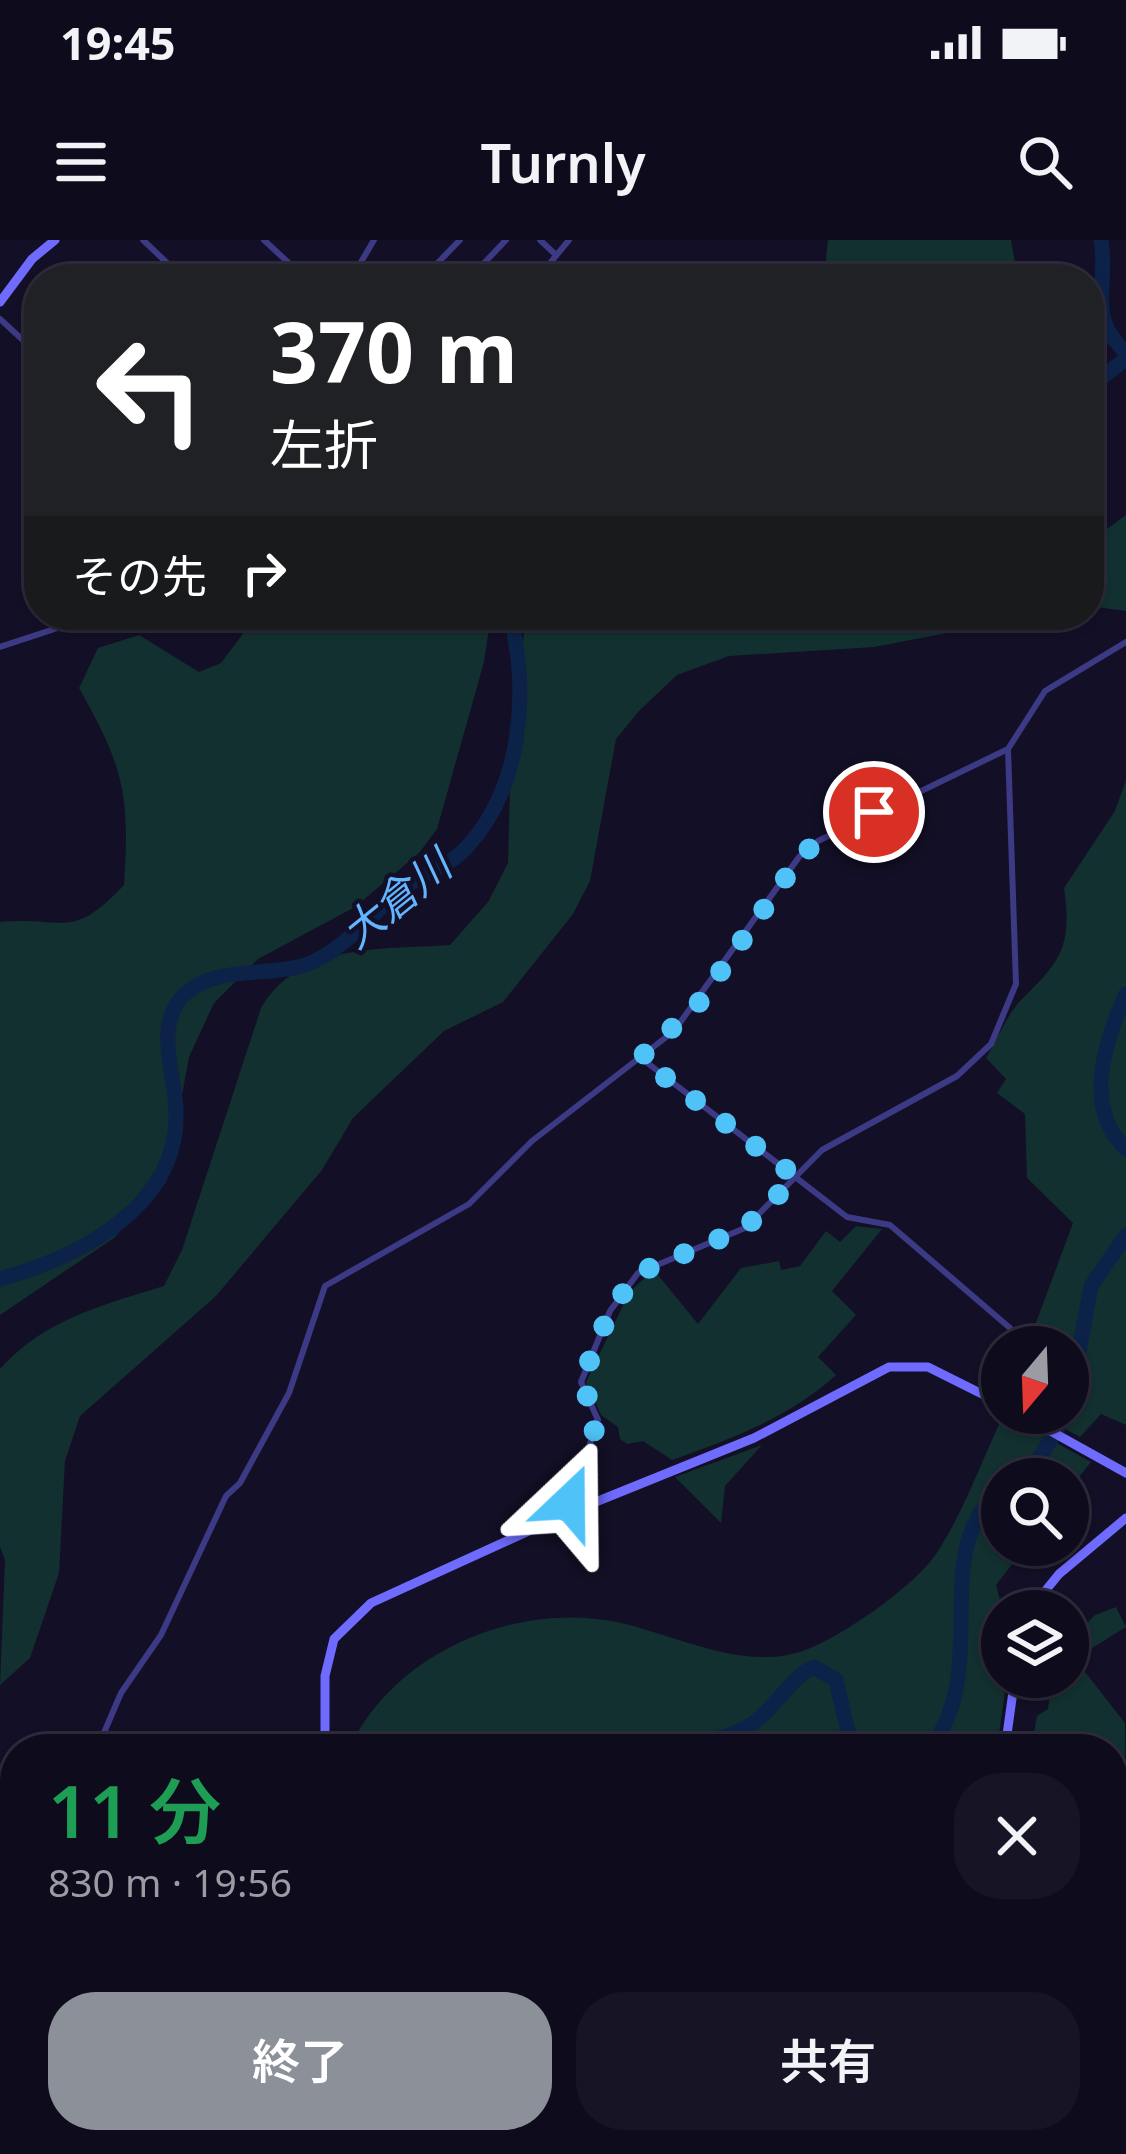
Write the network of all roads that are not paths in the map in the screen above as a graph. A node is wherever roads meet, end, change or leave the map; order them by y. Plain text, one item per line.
1 (55, 240) edge
2 (143, 240) edge
3 (264, 240) edge
4 (460, 240) edge
5 (506, 240) edge
6 (540, 240) edge
7 (569, 240) edge
8 (556, 255) junction
9 (28, 264) edge
10 (168, 264) edge
11 (290, 264) edge
12 (437, 264) edge
13 (483, 264) edge
14 (549, 264) edge
15 (24, 270) edge
16 (0, 302) edge
17 (0, 319) edge
18 (24, 341) edge
19 (52, 630) edge
20 (1126, 642) edge
21 (0, 647) edge
22 (1008, 749) junction
23 (640, 1058) junction
24 (796, 1177) junction
25 (1008, 1326) edge
26 (981, 1392) edge
27 (1055, 1434) edge
28 (1126, 1473) edge
29 (566, 1514) junction
30 (1126, 1518) edge
31 (1046, 1590) edge
32 (1012, 1698) edge
33 (103, 1734) edge
34 (325, 1734) edge
35 (1008, 1734) edge

1 - 9 main road
2 - 10 street
3 - 11 street
4 - 12 street
5 - 13 street
6 - 8 street
7 - 8 street
8 - 14 street
15 - 16 main road
17 - 18 street
19 - 21 street
20 - 22 street
22 - 23 street
22 - 24 street
23 - 24 street
23 - 33 street
24 - 25 street
24 - 29 street
26 - 29 main road
27 - 28 main road
29 - 34 main road
30 - 31 main road
32 - 35 main road

